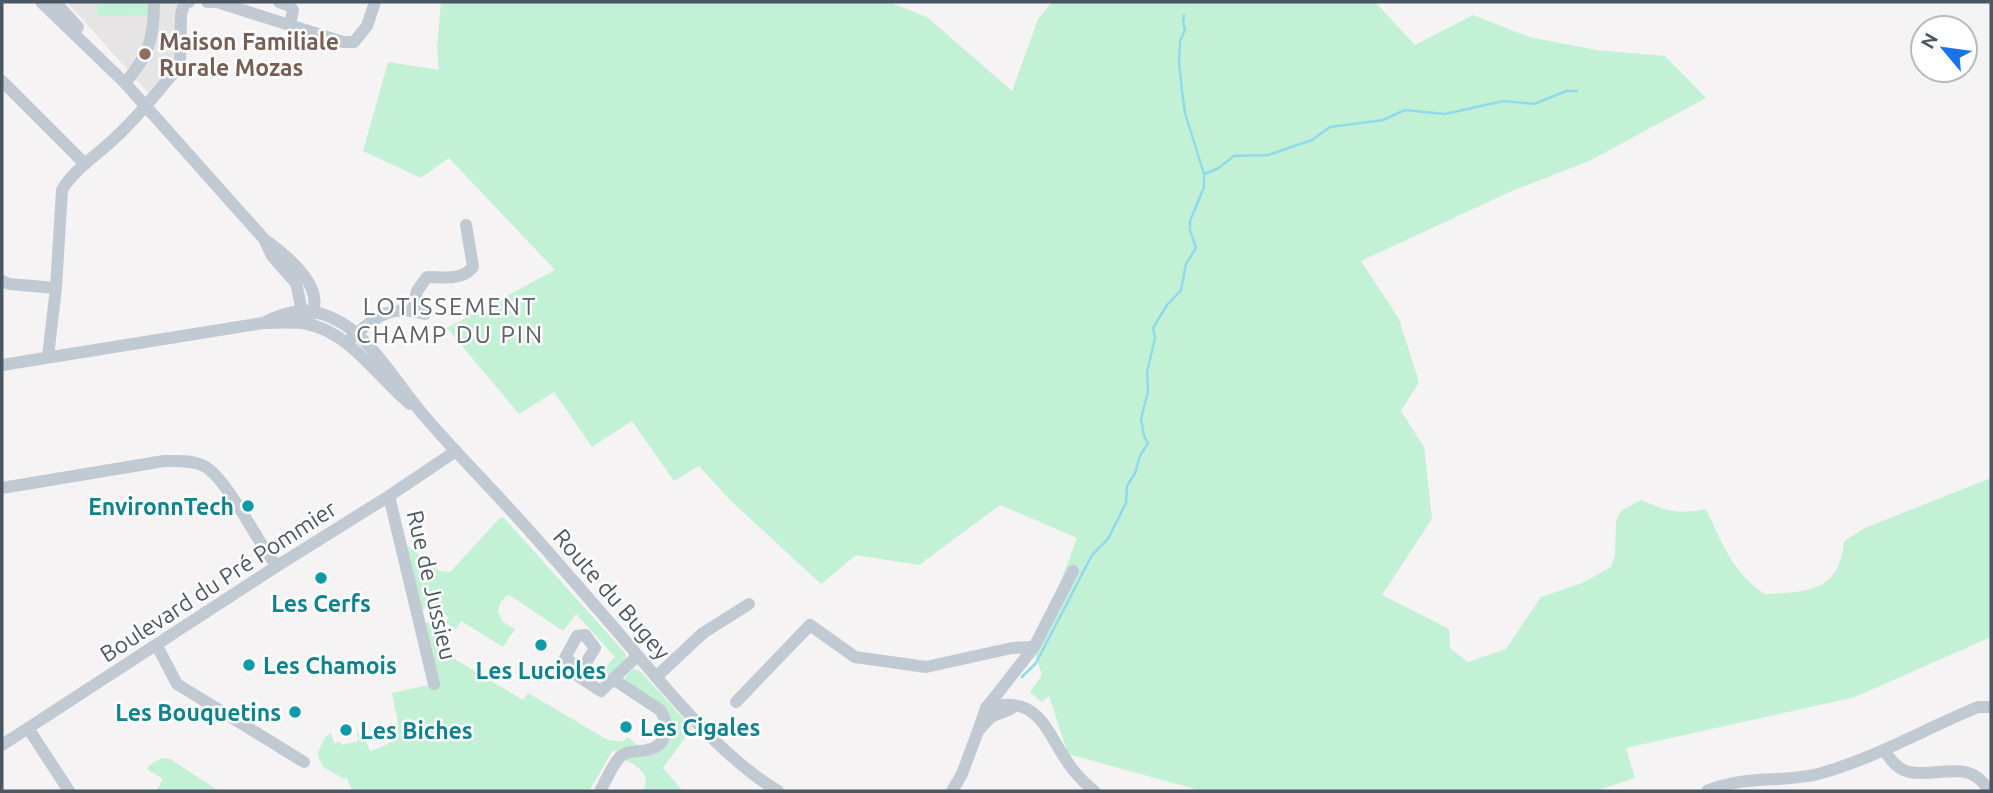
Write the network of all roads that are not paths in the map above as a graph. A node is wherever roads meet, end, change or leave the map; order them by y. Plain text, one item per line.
1 (41, 2) edge
2 (55, 2) edge
3 (154, 2) edge
4 (189, 2) edge
5 (207, 2) edge
6 (279, 2) edge
7 (376, 2) edge
8 (290, 25) junction
9 (100, 56) junction
10 (2, 81) edge
11 (125, 82) junction
12 (145, 105) junction
13 (85, 164) junction
14 (466, 225) dead end
15 (2, 281) edge
16 (56, 288) junction
17 (307, 311) junction
18 (262, 323) junction
19 (306, 323) junction
20 (357, 334) junction
21 (346, 343) junction
22 (48, 356) junction
23 (2, 365) edge
24 (424, 415) junction
25 (456, 451) junction
26 (2, 488) edge
27 (390, 496) junction
28 (277, 566) junction
29 (1073, 571) dead end
30 (748, 604) dead end
31 (157, 646) junction
32 (1034, 647) junction
33 (637, 656) junction
34 (582, 670) dead end
35 (656, 677) junction
36 (613, 679) junction
37 (434, 684) dead end
38 (736, 702) dead end
39 (991, 707) junction
40 (1991, 707) edge
41 (28, 729) junction
42 (2, 745) edge
43 (1884, 750) junction
44 (304, 762) dead end
45 (69, 791) edge
46 (600, 791) edge
47 (778, 791) edge
48 (953, 791) edge
49 (1094, 791) edge
50 (1707, 791) edge
51 (1989, 791) edge

1 - 9 street
2 - 9 street
3 - 11 street
4 - 12 street
5 - 8 street
6 - 8 street
7 - 8 street
9 - 11 street
10 - 13 street
11 - 12 street
12 - 13 street
12 - 17 street
13 - 16 street
14 - 20 street
15 - 16 street
16 - 22 street
17 - 18 street
17 - 19 street
17 - 20 street, Route du Bugey
18 - 19 street
18 - 22 street
19 - 21 street, Route du Bugey
20 - 21 street
20 - 24 street, Route du Bugey
21 - 24 street, Route du Bugey
22 - 23 street
24 - 25 street, Route du Bugey
25 - 27 street, Boulevard du Pré Pommier
25 - 33 street, Route du Bugey
26 - 28 street
27 - 28 street, Boulevard du Pré Pommier
27 - 37 street, Rue de Jussieu
28 - 31 street, Boulevard du Pré Pommier
29 - 32 street
30 - 35 street
31 - 41 street, Boulevard du Pré Pommier
31 - 44 street
32 - 38 street
32 - 39 street
33 - 35 street, Route du Bugey
33 - 36 street
34 - 36 street
35 - 47 street, Route du Bugey
36 - 46 street
39 - 48 street
39 - 49 street
40 - 43 street
41 - 42 street, Boulevard du Pré Pommier
41 - 45 street
43 - 50 street
43 - 51 street

